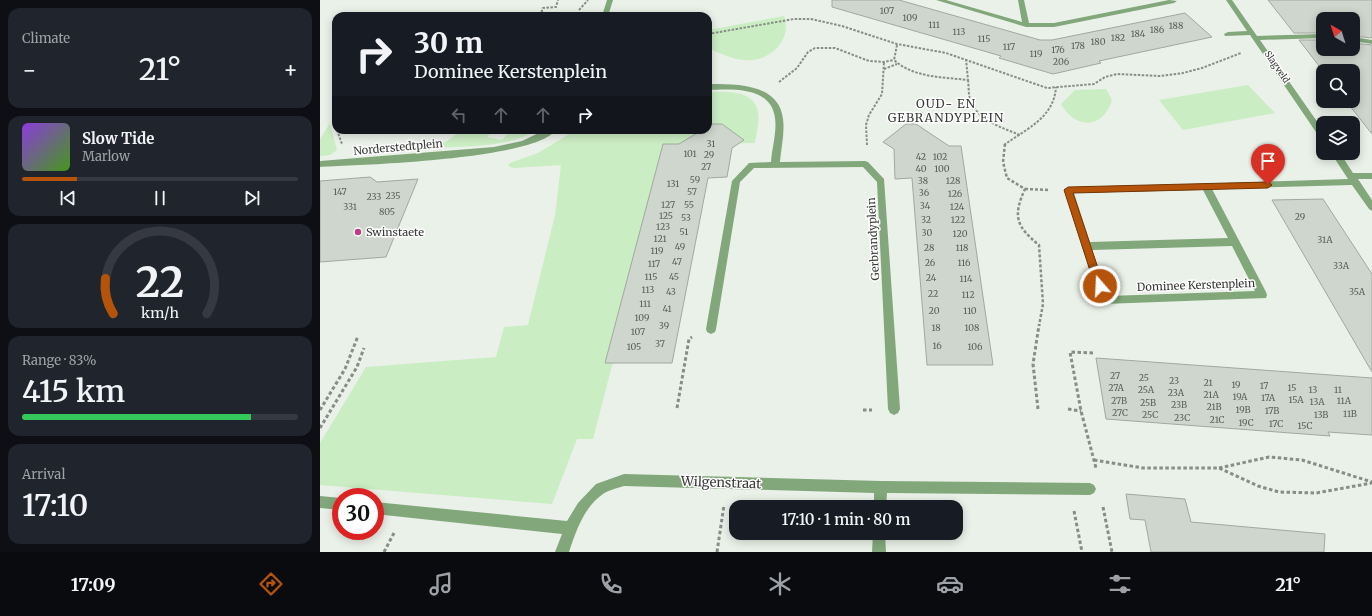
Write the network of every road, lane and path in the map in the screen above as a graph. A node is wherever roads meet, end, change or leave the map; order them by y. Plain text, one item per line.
1 (558, 0) edge
2 (588, 0) edge
3 (610, 0) edge
4 (939, 0) edge
5 (1021, 0) edge
6 (1174, 0) edge
7 (1229, 0) edge
8 (579, 10) dead end
9 (542, 12) edge
10 (606, 12) edge
11 (1026, 25) junction
12 (712, 33) edge
13 (1228, 34) dead end
14 (1255, 36) junction
15 (1316, 36) edge
16 (1360, 39) edge
17 (1372, 42) edge
18 (897, 44) junction
19 (1265, 50) junction
20 (966, 59) junction
21 (894, 60) junction
22 (884, 62) junction
23 (897, 64) junction
24 (884, 69) junction
25 (968, 80) junction
26 (712, 87) edge
27 (1056, 87) junction
28 (765, 95) junction
29 (1316, 126) edge
30 (543, 134) edge
31 (1020, 135) junction
32 (1340, 160) edge
33 (320, 164) edge
34 (865, 164) junction
35 (775, 165) junction
36 (1372, 176) edge
37 (1353, 179) junction
38 (1206, 187) junction
39 (1024, 189) junction
40 (1068, 190) junction
41 (1372, 207) edge
42 (1234, 242) junction
43 (1086, 246) junction
44 (711, 329) joint
45 (358, 336) dead end
46 (364, 348) dead end
47 (1093, 353) dead end
48 (677, 408) dead end
49 (894, 409) dead end
50 (1038, 409) dead end
51 (1068, 409) dead end
52 (320, 410) edge
53 (1081, 411) junction
54 (320, 428) edge
55 (1219, 468) junction
56 (727, 482) junction
57 (1372, 483) edge
58 (881, 487) junction
59 (1069, 489) junction
60 (1090, 489) dead end
61 (880, 500) edge
62 (320, 502) edge
63 (332, 503) edge
64 (384, 509) edge
65 (570, 528) junction
66 (879, 540) edge
67 (562, 552) edge
68 (717, 552) edge
69 (879, 552) edge
70 (1082, 552) edge

1 - 9 path
2 - 8 path
3 - 10 street
4 - 11 street
5 - 11 street
6 - 11 street
7 - 14 street, Slagveld
12 - 18 path
13 - 14 street
14 - 15 street
14 - 19 street, Slagveld
16 - 17 street
18 - 20 path
18 - 21 path
19 - 27 path
19 - 29 street, Slagveld
20 - 25 path
20 - 27 path
21 - 22 path
21 - 23 path
22 - 24 path
22 - 28 path
23 - 24 path
23 - 25 path
24 - 34 path
25 - 31 path
26 - 28 street
27 - 31 path
28 - 35 street
30 - 33 street, Norderstedtplein
31 - 39 path
32 - 37 street
34 - 35 street
34 - 49 street, Gerbrandyplein
35 - 44 street
36 - 37 street
37 - 38 street
37 - 41 street
38 - 40 street
38 - 42 street, Dominee Kerstenplein
39 - 40 path
39 - 50 path
40 - 43 street, Dominee Kerstenplein
42 - 43 street
42 - 43 street, Dominee Kerstenplein
44 - 48 path
45 - 52 path
46 - 54 path
47 - 53 path
51 - 53 path
53 - 55 path
55 - 57 path
55 - 57 path
56 - 58 street, Wilgenstraat
56 - 65 street, Wilgenstraat
56 - 68 path
58 - 59 street, Wilgenstraat
58 - 61 street
59 - 60 street, Wilgenstraat
59 - 70 path
62 - 63 street
64 - 65 street
65 - 67 street, Wilgenstraat
66 - 69 street

